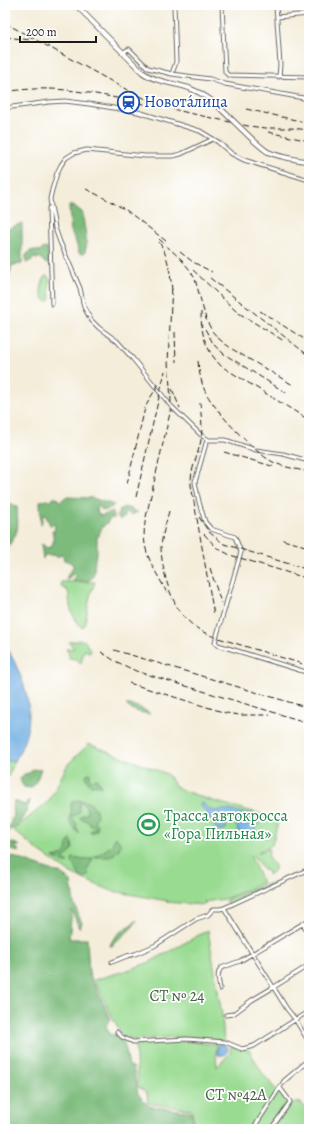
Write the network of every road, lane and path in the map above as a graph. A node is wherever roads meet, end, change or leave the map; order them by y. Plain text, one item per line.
1 (76, 5) edge
2 (174, 5) edge
3 (222, 5) edge
4 (276, 5) edge
5 (309, 14) edge
6 (277, 17) junction
7 (125, 55) junction
8 (172, 74) junction
9 (279, 77) junction
10 (309, 77) edge
11 (309, 100) edge
12 (5, 108) edge
13 (213, 139) junction
14 (309, 162) edge
15 (309, 180) edge
16 (50, 199) junction
17 (52, 304) dead end
18 (207, 440) junction
19 (309, 461) edge
20 (309, 673) edge
21 (309, 869) edge
22 (224, 908) junction
23 (309, 920) edge
24 (303, 924) junction
25 (309, 934) edge
26 (253, 953) junction
27 (112, 962) dead end
28 (309, 965) edge
29 (274, 987) junction
30 (220, 989) dead end
31 (309, 1011) edge
32 (226, 1016) dead end
33 (295, 1020) junction
34 (117, 1032) dead end
35 (309, 1042) edge
36 (309, 1060) edge
37 (280, 1088) junction
38 (253, 1129) edge
39 (271, 1129) edge

1 - 7 main road
2 - 8 street
3 - 9 street
4 - 6 street
5 - 6 street
6 - 9 street
7 - 8 street
7 - 14 main road, bridge
8 - 11 street
9 - 10 street
12 - 13 street
13 - 15 street
13 - 16 street
16 - 17 street
16 - 18 street
18 - 19 street
18 - 20 street
21 - 22 street
22 - 26 street
22 - 27 street
23 - 24 street
24 - 25 street
24 - 26 street
26 - 29 street
26 - 30 street
28 - 29 street
29 - 32 street
29 - 33 street
31 - 33 street
33 - 34 street
33 - 35 street
36 - 37 street
37 - 38 street
37 - 39 street

